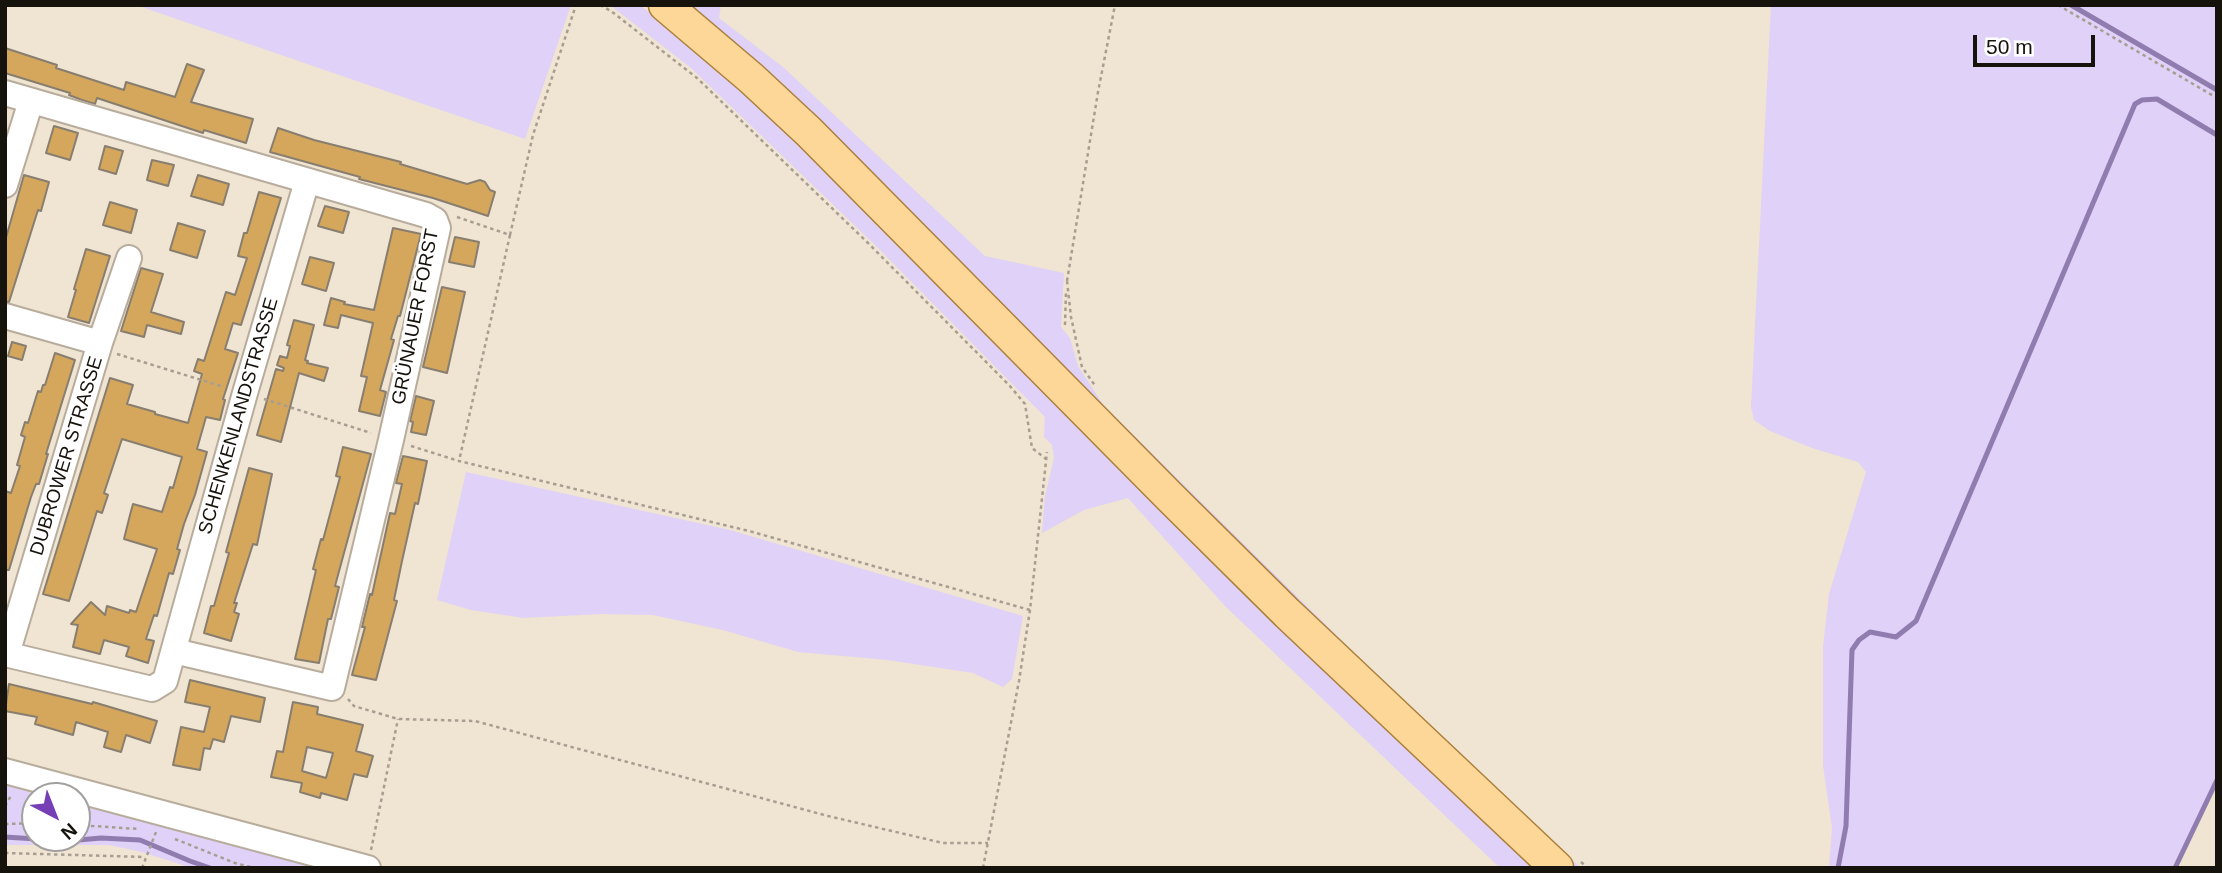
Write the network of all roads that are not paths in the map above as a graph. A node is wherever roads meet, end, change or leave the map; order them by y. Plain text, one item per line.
1 (665, 5) edge
2 (5, 93) edge
3 (31, 100) junction
4 (307, 181) junction
5 (5, 185) edge
6 (128, 258) dead end
7 (5, 316) edge
8 (100, 343) junction
9 (174, 651) junction
10 (6, 654) edge
11 (5, 771) edge
12 (369, 861) edge
13 (1567, 863) edge

1 - 13 main road
2 - 3 street, GRÜNAUER FORST
3 - 4 street, GRÜNAUER FORST
3 - 5 street
4 - 9 street, SCHENKENLANDSTRASSE
4 - 9 street, GRÜNAUER FORST
6 - 8 street, DUBROWER STRASSE
7 - 8 street
8 - 10 street, DUBROWER STRASSE
9 - 10 street, SCHENKENLANDSTRASSE
11 - 12 street

